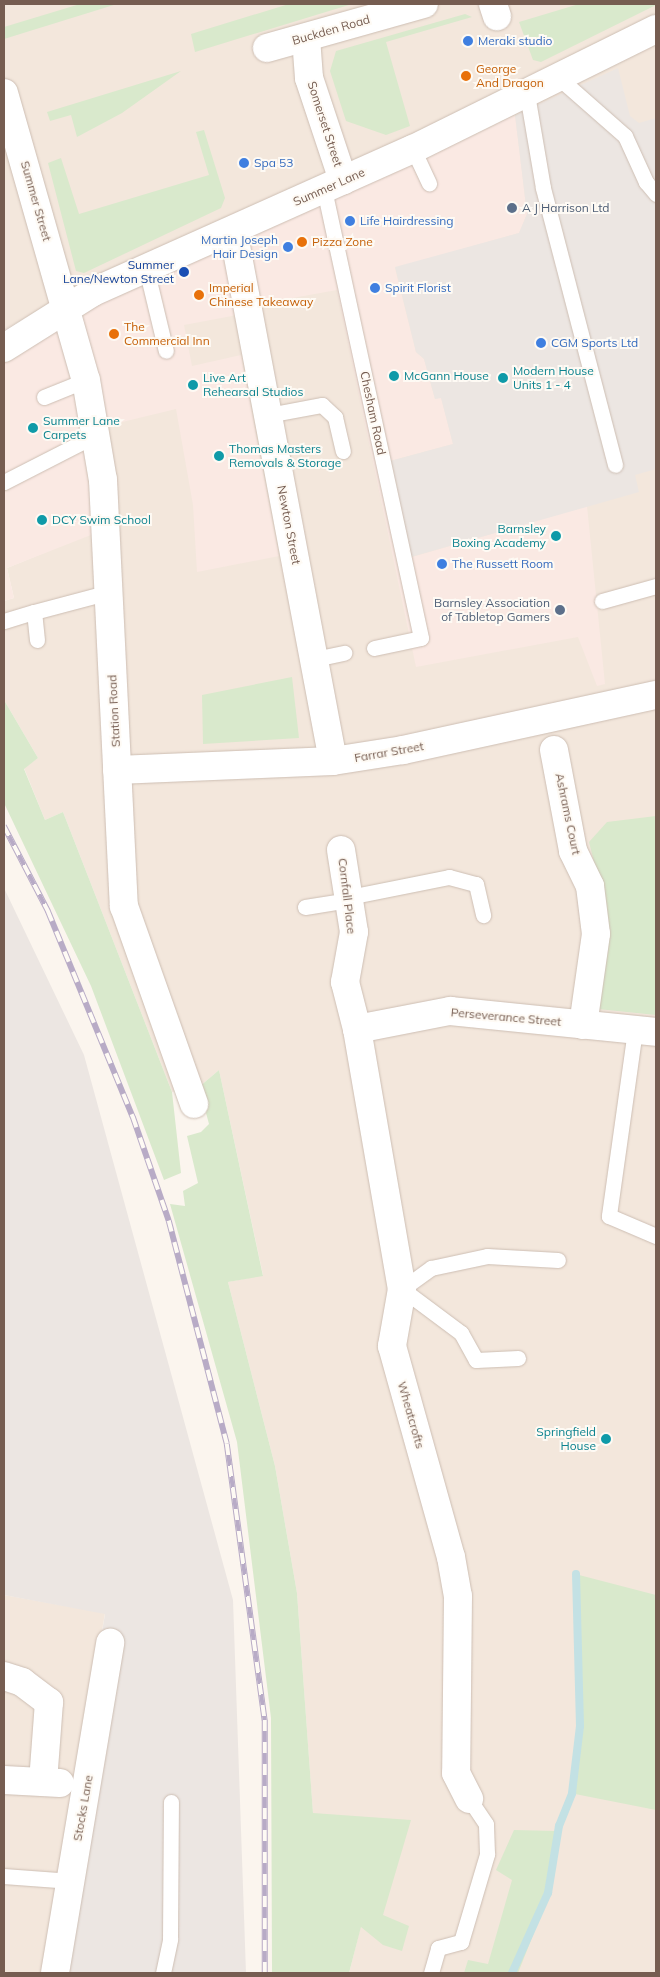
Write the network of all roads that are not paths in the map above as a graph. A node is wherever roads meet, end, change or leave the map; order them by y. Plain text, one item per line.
1 (424, 4) edge
2 (656, 29) edge
3 (306, 38) junction
4 (267, 48) dead end
5 (559, 78) junction
6 (4, 93) edge
7 (527, 94) junction
8 (413, 149) junction
9 (429, 183) dead end
10 (333, 185) junction
11 (656, 194) edge
12 (232, 230) junction
13 (146, 268) junction
14 (67, 310) junction
15 (4, 348) edge
16 (166, 351) dead end
17 (86, 380) junction
18 (44, 397) dead end
19 (268, 415) junction
20 (96, 435) junction
21 (343, 451) dead end
22 (615, 465) dead end
23 (4, 482) edge
24 (656, 586) edge
25 (109, 592) junction
26 (602, 601) dead end
27 (34, 612) junction
28 (4, 620) edge
29 (38, 640) dead end
30 (374, 648) dead end
31 (344, 653) dead end
32 (315, 659) junction
33 (656, 695) edge
34 (554, 750) dead end
35 (333, 761) junction
36 (117, 770) junction
37 (341, 850) dead end
38 (349, 898) junction
39 (305, 907) dead end
40 (483, 915) dead end
41 (584, 1025) junction
42 (357, 1029) junction
43 (646, 1031) edge
44 (194, 1104) dead end
45 (656, 1236) edge
46 (558, 1260) dead end
47 (402, 1289) junction
48 (518, 1358) dead end
49 (110, 1643) dead end
50 (4, 1676) edge
51 (4, 1780) edge
52 (469, 1799) joint
53 (171, 1802) dead end
54 (4, 1876) edge
55 (71, 1881) junction
56 (55, 1973) edge
57 (163, 1973) edge
58 (431, 1973) edge

1 - 3 street, Buckden Road
2 - 5 street, Summer Lane
3 - 4 street, Buckden Road
3 - 10 street, Somerset Street
5 - 7 street, Summer Lane
5 - 11 lane
6 - 14 street, Summer Street
7 - 8 street, Summer Lane
7 - 22 lane
8 - 9 lane
8 - 10 street, Summer Lane
10 - 12 street, Summer Lane
10 - 30 lane, Chesham Road
12 - 13 street, Summer Lane
12 - 19 street, Newton Street
13 - 14 street, Summer Lane
13 - 16 lane
14 - 15 street, Summer Lane
14 - 17 street, Station Road
17 - 18 lane
17 - 20 street, Station Road
19 - 21 lane
19 - 32 street, Newton Street
20 - 23 lane
20 - 25 street, Station Road
24 - 26 lane
25 - 27 lane
25 - 36 street, Station Road
27 - 28 lane
27 - 29 lane
31 - 32 lane
32 - 35 street, Newton Street
33 - 35 street, Farrar Street
34 - 41 street, Ashrams Court
35 - 36 street, Farrar Street
36 - 44 street, Station Road
37 - 38 street, Cornfall Place
38 - 39 lane
38 - 40 lane
38 - 42 street, Cornfall Place
41 - 42 street, Perseverance Street
41 - 43 street, Perseverance Street
42 - 47 street, Wheatcrofts
43 - 45 lane
46 - 47 lane
47 - 48 lane
47 - 52 street, Wheatcrofts
49 - 55 street, Stocks Lane
50 - 51 street
52 - 58 lane
53 - 57 lane
54 - 55 lane
55 - 56 street, Stocks Lane

